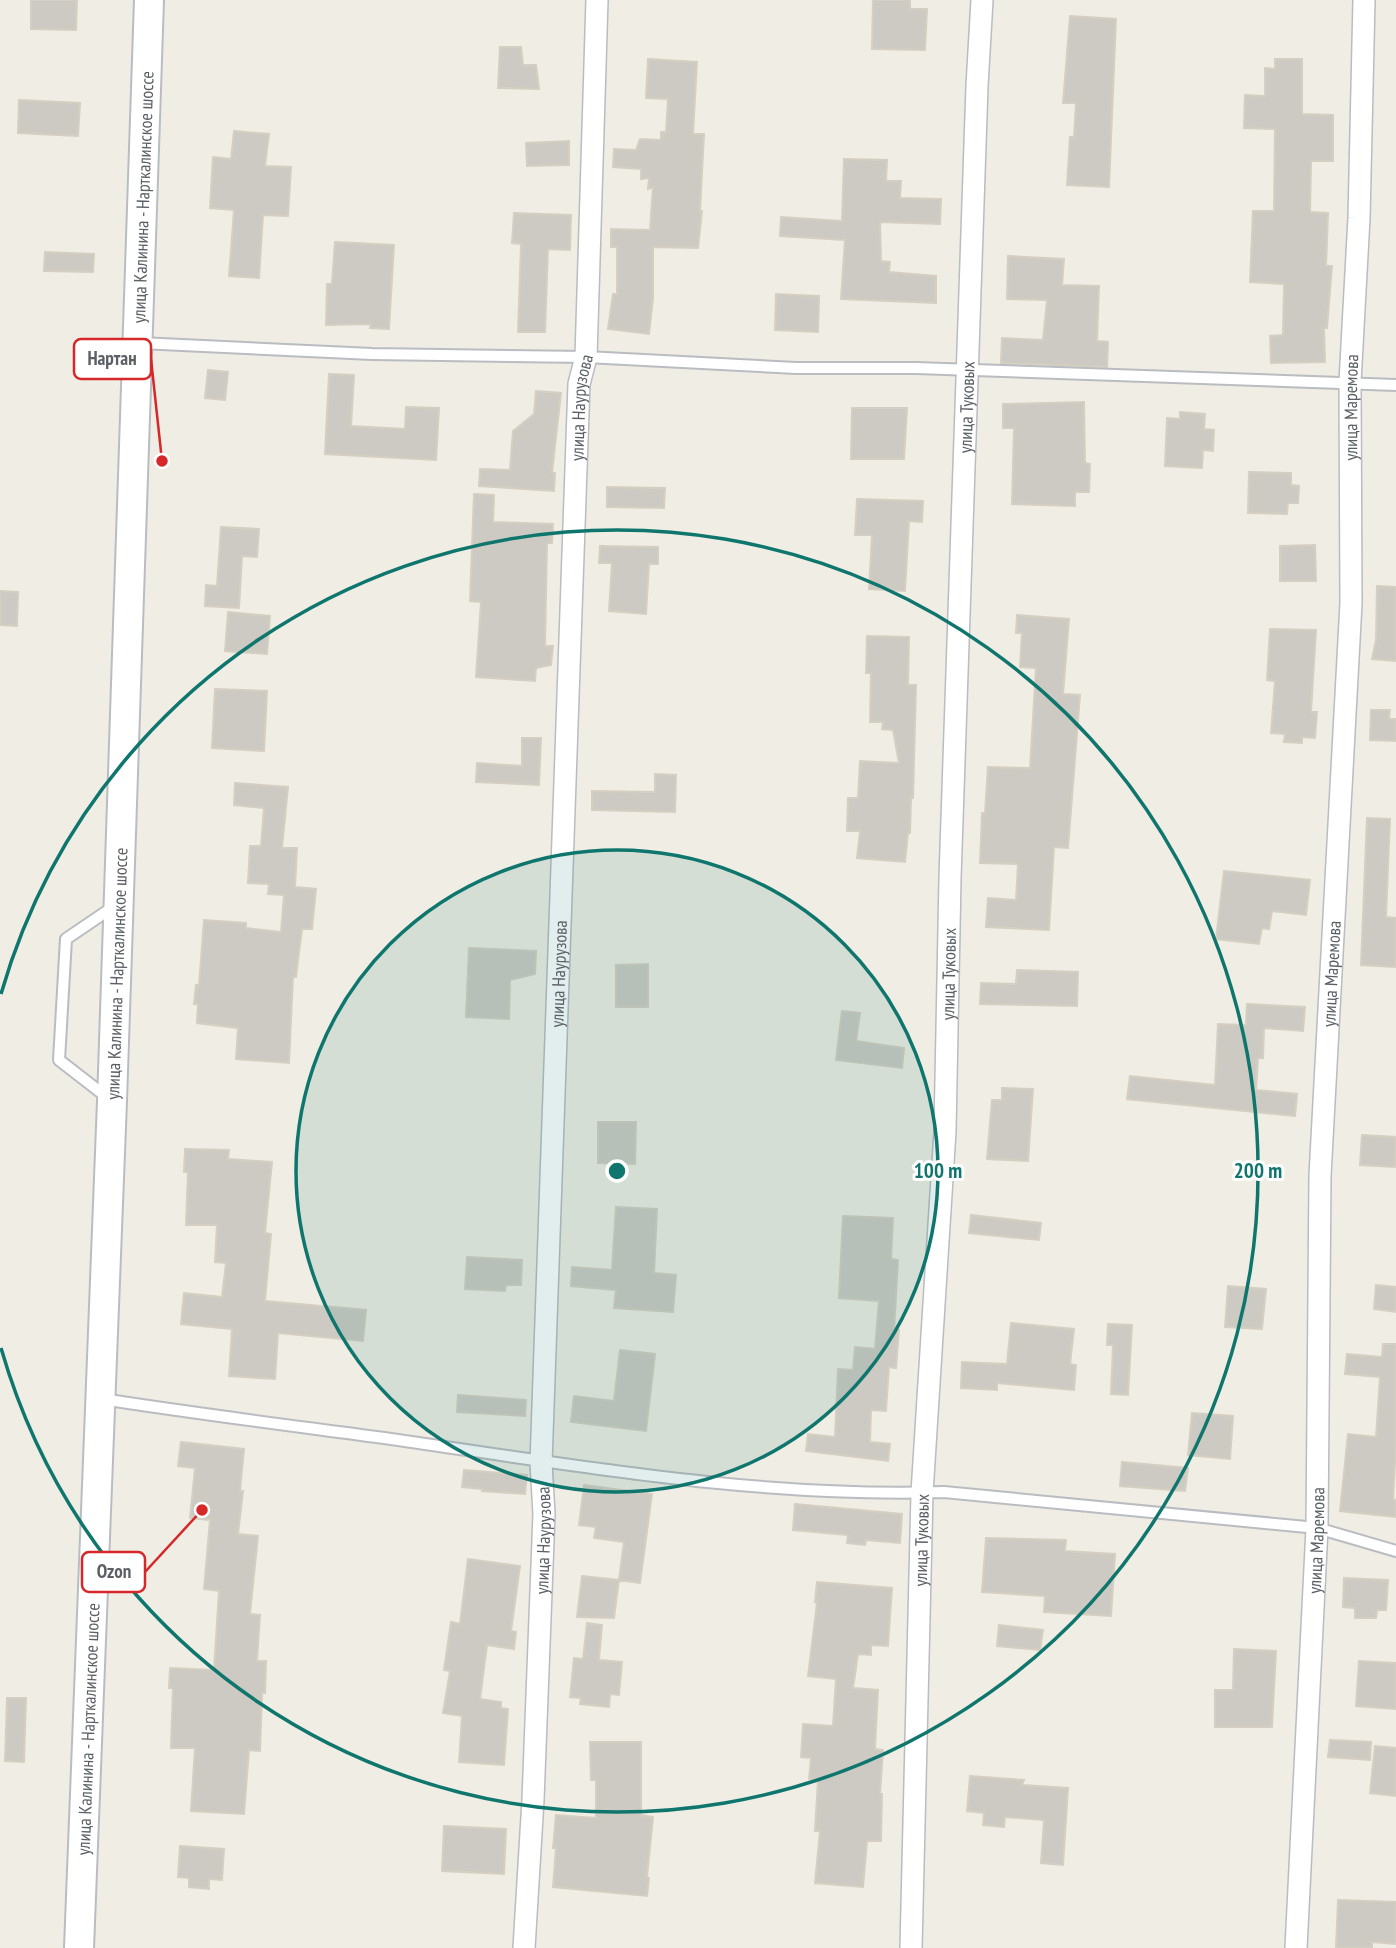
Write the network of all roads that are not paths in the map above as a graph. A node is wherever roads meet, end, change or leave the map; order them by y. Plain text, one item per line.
1 (149, 0) edge
2 (597, 0) edge
3 (982, 0) edge
4 (1364, 0) edge
5 (137, 343) junction
6 (586, 357) junction
7 (968, 370) junction
8 (1350, 382) junction
9 (1396, 385) edge
10 (118, 903) junction
11 (112, 1101) junction
12 (100, 1399) junction
13 (541, 1463) junction
14 (922, 1493) junction
15 (1317, 1528) junction
16 (1396, 1551) edge
17 (79, 1948) edge
18 (524, 1948) edge
19 (911, 1948) edge
20 (1296, 1948) edge

1 - 5 main road, улица Калинина - Нарткалинское шоссе
2 - 6 street, улица Наурузова
3 - 7 street, улица Туковых
4 - 8 street, улица Маремова
5 - 6 lane
5 - 10 main road, улица Калинина - Нарткалинское шоссе
6 - 7 lane
6 - 13 street, улица Наурузова
7 - 8 lane
7 - 14 street, улица Туковых
8 - 9 lane
8 - 15 street, улица Маремова
10 - 11 main road, улица Калинина - Нарткалинское шоссе
10 - 11 lane
11 - 12 main road, улица Калинина - Нарткалинское шоссе
12 - 13 lane
12 - 17 main road, улица Калинина - Нарткалинское шоссе
13 - 14 lane
13 - 18 street, улица Наурузова
14 - 15 lane
14 - 19 street, улица Туковых
15 - 16 lane
15 - 20 street, улица Маремова

